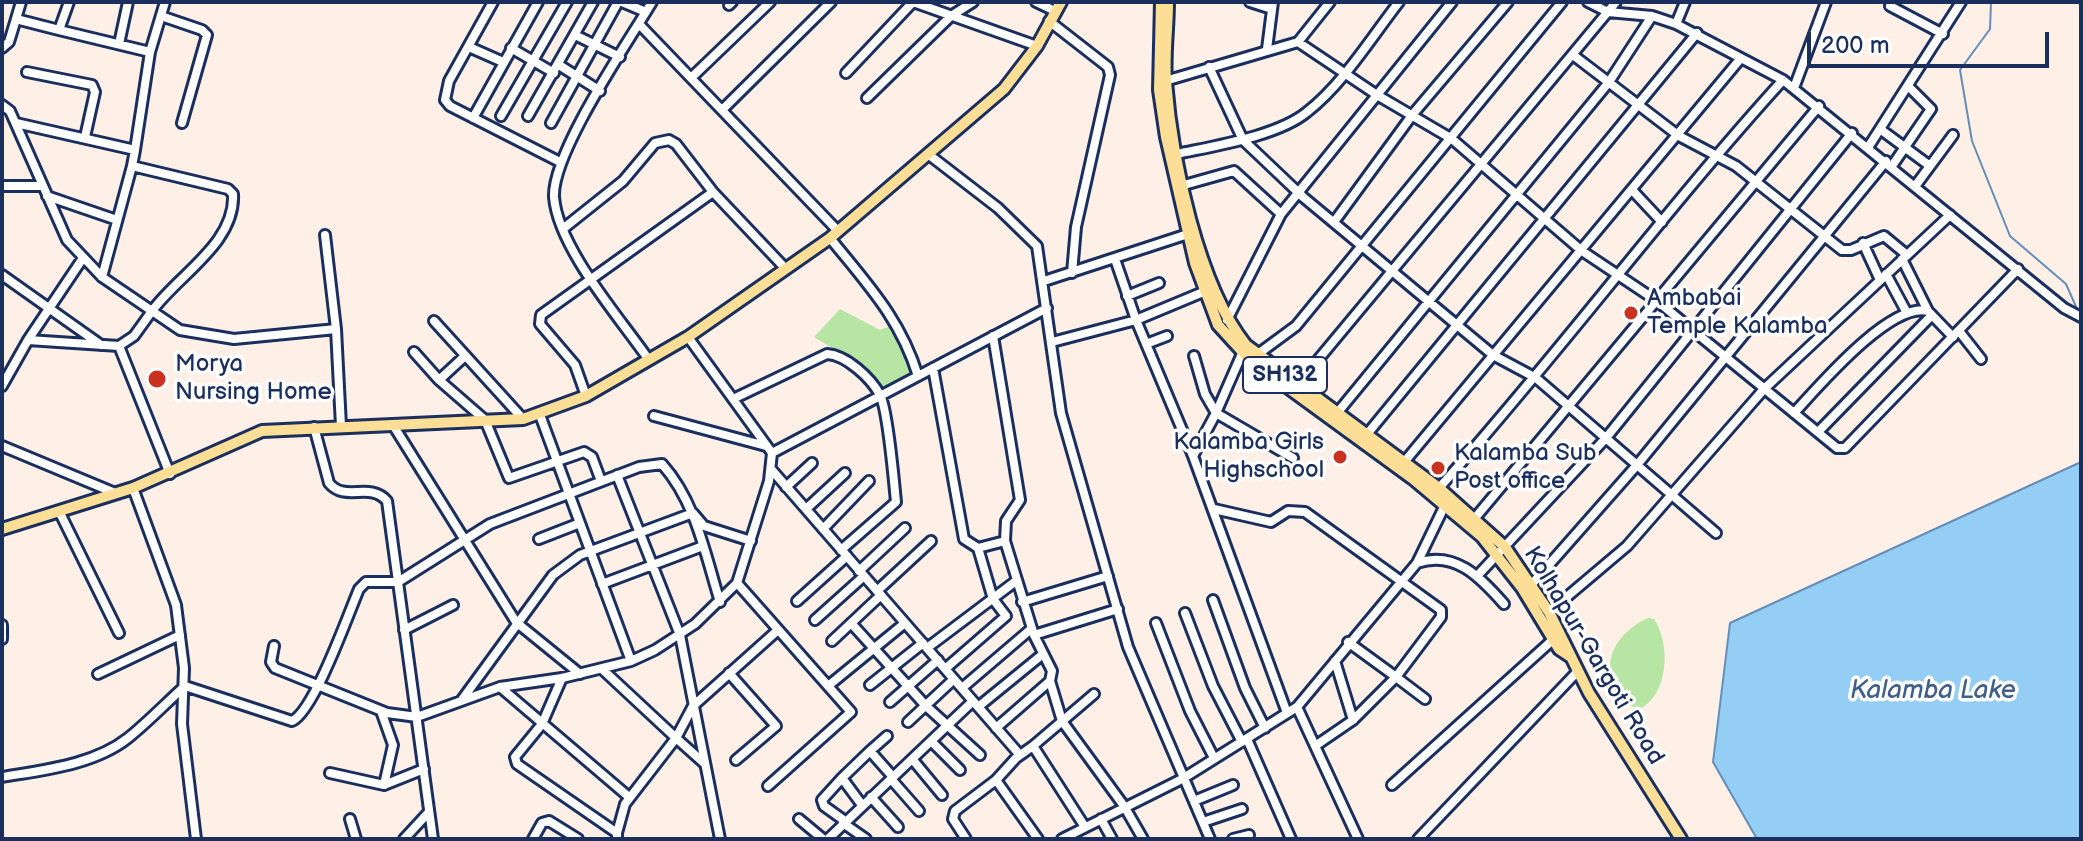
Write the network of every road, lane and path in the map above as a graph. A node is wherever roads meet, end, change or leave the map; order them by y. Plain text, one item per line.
1 (21, 2) edge
2 (69, 2) edge
3 (128, 2) edge
4 (165, 2) edge
5 (493, 2) edge
6 (538, 2) edge
7 (567, 2) edge
8 (593, 2) edge
9 (620, 2) edge
10 (652, 2) edge
11 (770, 2) edge
12 (831, 2) edge
13 (913, 2) edge
14 (973, 2) edge
15 (1036, 2) edge
16 (1161, 2) edge
17 (1168, 2) edge
18 (1250, 2) edge
19 (1330, 2) edge
20 (1399, 2) edge
21 (1452, 2) edge
22 (1508, 2) edge
23 (1562, 2) edge
24 (1588, 2) edge
25 (1616, 2) edge
26 (1685, 2) edge
27 (1826, 2) edge
28 (1961, 2) edge
29 (1272, 6) edge
30 (1890, 6) dead end
31 (1055, 11) edge
32 (646, 12) junction
33 (1608, 12) junction
34 (161, 16) junction
35 (951, 16) junction
36 (1652, 16) junction
37 (16, 19) junction
38 (639, 24) junction
39 (1676, 24) junction
40 (59, 30) junction
41 (1697, 33) junction
42 (1943, 34) junction
43 (575, 35) junction
44 (1298, 42) junction
45 (119, 44) junction
46 (594, 45) junction
47 (1037, 46) junction
48 (469, 47) junction
49 (2, 48) edge
50 (511, 48) junction
51 (1267, 49) junction
52 (150, 52) junction
53 (1573, 55) junction
54 (620, 57) junction
55 (1741, 58) junction
56 (533, 61) junction
57 (503, 62) junction
58 (1209, 67) junction
59 (556, 69) junction
60 (27, 72) dead end
61 (846, 73) dead end
62 (1343, 73) junction
63 (576, 76) junction
64 (691, 78) junction
65 (1783, 80) junction
66 (1165, 81) junction
67 (1609, 82) junction
68 (1909, 87) junction
69 (1794, 88) junction
70 (600, 91) junction
71 (1377, 95) junction
72 (867, 98) dead end
73 (2, 105) edge
74 (1640, 106) junction
75 (1819, 106) junction
76 (722, 110) junction
77 (1413, 114) junction
78 (501, 116) dead end
79 (528, 116) dead end
80 (473, 118) junction
81 (16, 123) junction
82 (182, 123) dead end
83 (551, 123) dead end
84 (1880, 129) junction
85 (1852, 133) junction
86 (1953, 135) dead end
87 (1679, 136) junction
88 (85, 137) junction
89 (1452, 139) junction
90 (1243, 140) junction
91 (1869, 146) junction
92 (1905, 147) junction
93 (135, 150) junction
94 (928, 154) junction
95 (1177, 154) junction
96 (1715, 154) junction
97 (560, 162) junction
98 (1889, 164) junction
99 (1482, 165) junction
100 (132, 166) junction
101 (1930, 166) junction
102 (1755, 182) junction
103 (1184, 185) junction
104 (1916, 185) junction
105 (2, 186) edge
106 (43, 186) junction
107 (1633, 191) junction
108 (713, 192) junction
109 (1298, 193) junction
110 (1518, 194) junction
111 (47, 196) junction
112 (1789, 211) junction
113 (1281, 214) junction
114 (1950, 215) junction
115 (1548, 218) junction
116 (117, 220) junction
117 (1334, 222) junction
118 (1662, 222) junction
119 (564, 228) junction
120 (1191, 233) junction
121 (325, 235) dead end
122 (834, 235) junction
123 (1822, 236) junction
124 (1863, 243) junction
125 (1361, 246) junction
126 (1582, 251) junction
127 (1904, 257) junction
128 (83, 258) junction
129 (1115, 259) junction
130 (785, 268) junction
131 (2018, 269) junction
132 (1072, 273) junction
133 (1393, 273) junction
134 (1621, 274) junction
135 (2, 275) edge
136 (102, 277) junction
137 (591, 277) junction
138 (1883, 277) junction
139 (1044, 281) junction
140 (1159, 283) dead end
141 (1207, 290) junction
142 (1127, 296) junction
143 (1428, 301) junction
144 (1657, 301) junction
145 (50, 305) junction
146 (1047, 308) junction
147 (152, 311) junction
148 (1907, 313) junction
149 (1930, 313) junction
150 (2081, 317) edge
151 (1136, 320) junction
152 (1226, 320) junction
153 (434, 321) dead end
154 (1460, 325) junction
155 (336, 329) junction
156 (1693, 330) junction
157 (1956, 334) junction
158 (993, 336) junction
159 (1167, 336) dead end
160 (688, 337) junction
161 (28, 340) junction
162 (1052, 342) junction
163 (1146, 344) junction
164 (102, 346) junction
165 (119, 346) junction
166 (1244, 349) junction
167 (414, 352) dead end
168 (1258, 354) junction
169 (1493, 355) junction
170 (465, 356) junction
171 (1194, 356) dead end
172 (1725, 356) junction
173 (1981, 359) dead end
174 (649, 360) junction
175 (933, 368) junction
176 (918, 376) junction
177 (1536, 378) junction
178 (439, 380) junction
179 (1297, 385) junction
180 (2, 386) edge
181 (1764, 389) junction
182 (586, 396) junction
183 (881, 396) junction
184 (733, 399) junction
185 (1569, 407) junction
186 (1338, 412) junction
187 (1216, 413) junction
188 (1794, 413) junction
189 (540, 415) junction
190 (654, 416) dead end
191 (523, 419) junction
192 (485, 420) junction
193 (393, 425) junction
194 (341, 426) junction
195 (314, 427) junction
196 (1818, 432) junction
197 (1368, 433) junction
198 (1606, 438) junction
199 (2, 446) edge
200 (769, 450) junction
201 (1193, 456) junction
202 (1293, 458) dead end
203 (1405, 461) junction
204 (557, 462) junction
205 (812, 463) dead end
206 (1637, 465) junction
207 (771, 469) junction
208 (845, 473) dead end
209 (170, 474) junction
210 (617, 475) junction
211 (601, 481) junction
212 (869, 481) dead end
213 (786, 487) junction
214 (133, 488) junction
215 (1439, 488) junction
216 (115, 493) junction
217 (569, 493) junction
218 (1674, 497) junction
219 (1445, 505) junction
220 (806, 509) junction
221 (1214, 509) junction
222 (59, 511) junction
223 (693, 513) junction
224 (1475, 518) junction
225 (580, 523) junction
226 (905, 528) dead end
227 (2, 529) edge
228 (823, 529) junction
229 (1716, 533) dead end
230 (640, 534) junction
231 (464, 539) junction
232 (539, 539) dead end
233 (751, 541) junction
234 (931, 541) dead end
235 (1005, 541) junction
236 (703, 546) junction
237 (978, 548) junction
238 (590, 551) junction
239 (1502, 551) junction
240 (844, 553) junction
241 (1417, 563) junction
242 (652, 565) junction
243 (862, 573) junction
244 (1478, 575) junction
245 (1108, 576) junction
246 (1016, 581) junction
247 (1403, 581) junction
248 (398, 582) junction
249 (737, 583) junction
250 (602, 584) junction
251 (1532, 584) junction
252 (879, 593) junction
253 (993, 599) junction
254 (1213, 600) dead end
255 (797, 601) dead end
256 (720, 602) junction
257 (1022, 602) junction
258 (1504, 604) dead end
259 (453, 605) dead end
260 (1118, 609) junction
261 (1549, 612) junction
262 (1185, 613) dead end
263 (815, 620) dead end
264 (516, 622) junction
265 (851, 623) junction
266 (905, 623) junction
267 (1156, 623) dead end
268 (2, 625) edge
269 (404, 630) junction
270 (778, 630) junction
271 (1032, 632) junction
272 (119, 633) dead end
273 (180, 635) junction
274 (680, 635) junction
275 (1557, 637) junction
276 (3, 641) edge
277 (832, 641) dead end
278 (1348, 642) junction
279 (274, 646) dead end
280 (925, 646) junction
281 (872, 647) junction
282 (1043, 654) junction
283 (938, 660) junction
284 (631, 661) junction
285 (1335, 661) junction
286 (894, 667) junction
287 (602, 669) junction
288 (945, 669) junction
289 (1577, 672) junction
290 (729, 673) junction
291 (98, 674) dead end
292 (580, 674) junction
293 (1396, 677) junction
294 (562, 678) junction
295 (954, 679) junction
296 (1050, 681) junction
297 (870, 685) dead end
298 (185, 686) junction
299 (318, 686) junction
300 (828, 686) junction
301 (500, 687) junction
302 (910, 687) junction
303 (962, 688) junction
304 (1094, 694) dead end
305 (1425, 699) dead end
306 (461, 701) junction
307 (890, 702) dead end
308 (976, 704) junction
309 (693, 706) junction
310 (926, 706) junction
311 (1297, 707) junction
312 (381, 711) junction
313 (1287, 713) junction
314 (417, 717) junction
315 (1353, 720) junction
316 (1062, 721) junction
317 (908, 722) dead end
318 (542, 724) junction
319 (949, 725) junction
320 (996, 728) junction
321 (1265, 728) junction
322 (887, 736) dead end
323 (676, 738) junction
324 (1244, 740) junction
325 (932, 742) junction
326 (1033, 746) junction
327 (1315, 746) junction
328 (870, 751) junction
329 (980, 755) dead end
330 (1020, 755) junction
331 (1214, 758) junction
332 (736, 760) dead end
333 (913, 760) junction
334 (705, 764) junction
335 (424, 769) junction
336 (960, 770) dead end
337 (330, 773) dead end
338 (2, 777) edge
339 (842, 778) junction
340 (892, 778) junction
341 (1182, 779) junction
342 (996, 780) junction
343 (384, 785) junction
344 (1233, 785) dead end
345 (1392, 785) dead end
346 (768, 786) dead end
347 (942, 795) dead end
348 (629, 797) junction
349 (871, 797) junction
350 (1194, 801) junction
351 (862, 805) junction
352 (1124, 806) junction
353 (1242, 809) dead end
354 (919, 811) dead end
355 (428, 813) junction
356 (350, 819) dead end
357 (799, 819) dead end
358 (1101, 819) junction
359 (844, 822) junction
360 (1203, 822) junction
361 (898, 827) dead end
362 (1084, 828) junction
363 (1249, 835) dead end
364 (617, 836) edge
365 (196, 839) edge
366 (356, 839) edge
367 (404, 839) edge
368 (433, 839) edge
369 (533, 839) edge
370 (578, 839) edge
371 (720, 839) edge
372 (826, 839) edge
373 (866, 839) edge
374 (966, 839) edge
375 (1038, 839) edge
376 (1062, 839) edge
377 (1087, 839) edge
378 (1112, 839) edge
379 (1143, 839) edge
380 (1210, 839) edge
381 (1233, 839) edge
382 (1291, 839) edge
383 (1358, 839) edge
384 (1418, 839) edge
385 (1681, 839) edge

1 - 37 street
2 - 40 street
3 - 45 street
4 - 34 street
5 - 48 street
6 - 50 street
7 - 56 street
8 - 43 street
9 - 32 street
9 - 46 street
10 - 32 street
11 - 64 street
12 - 76 street
13 - 35 street
13 - 61 street
14 - 35 street
15 - 31 street
16 - 120 main road
17 - 66 main road
18 - 29 street
19 - 44 street
20 - 62 street
21 - 71 street
22 - 77 street
23 - 89 street
24 - 33 street
25 - 33 street
26 - 39 street
27 - 69 street
28 - 42 street
29 - 51 street
30 - 42 street
31 - 47 main road
31 - 132 street
32 - 38 street
33 - 36 street
33 - 53 street
34 - 52 street
34 - 82 street
35 - 47 street
35 - 72 street
36 - 39 street
36 - 67 street
37 - 40 street
37 - 49 street
38 - 54 street
38 - 64 street
39 - 41 street
40 - 45 street
41 - 55 street
41 - 74 street
42 - 68 street
43 - 46 street
43 - 59 street
44 - 51 street
44 - 62 street
45 - 52 street
46 - 54 street
46 - 63 street
47 - 94 main road
48 - 57 street
48 - 80 street
50 - 56 street
50 - 57 street
51 - 58 street
52 - 93 street
53 - 67 street
53 - 99 street
54 - 70 street
55 - 65 street
55 - 87 street
56 - 59 street
56 - 78 street
57 - 80 street
58 - 66 street
58 - 90 street
59 - 63 street
59 - 79 street
60 - 88 street
62 - 71 street
62 - 90 street
63 - 70 street
63 - 83 street
64 - 76 street
65 - 69 street
65 - 96 street
66 - 95 main road
67 - 74 street
67 - 110 street
68 - 84 street
68 - 92 street
69 - 75 street
70 - 97 street
71 - 77 street
71 - 109 street
73 - 81 street
74 - 87 street
74 - 115 street
75 - 85 street
75 - 102 street
76 - 122 street
77 - 89 street
77 - 117 street
80 - 97 street
81 - 88 street
81 - 106 street
84 - 91 street
84 - 92 street
85 - 91 street
85 - 112 street
86 - 101 street
87 - 96 street
87 - 107 street
88 - 93 street
89 - 99 street
89 - 125 street
90 - 95 street
90 - 109 street
91 - 98 street
92 - 98 street
92 - 101 street
93 - 100 street
94 - 122 main road
94 - 139 street
95 - 103 main road
96 - 102 street
96 - 118 street
97 - 119 street
98 - 104 street
98 - 123 street
99 - 110 street
99 - 133 street
100 - 116 street
100 - 147 street
101 - 104 street
102 - 112 street
102 - 144 street
103 - 113 street
103 - 120 main road
104 - 114 street
105 - 106 street
106 - 111 street
107 - 118 street
107 - 126 street
108 - 119 street
108 - 130 street
108 - 137 street
109 - 113 street
109 - 117 street
110 - 115 street
110 - 143 street
111 - 116 street
111 - 128 street
112 - 123 street
112 - 156 street
113 - 152 street
114 - 127 street
114 - 131 street
115 - 126 street
115 - 154 street
116 - 136 street
117 - 125 street
118 - 134 street
119 - 137 street
120 - 129 street
120 - 141 main road
121 - 155 street
122 - 130 main road
122 - 176 street
123 - 124 street
123 - 172 street
124 - 127 street
124 - 138 street
125 - 133 street
125 - 168 street
126 - 134 street
126 - 169 street
127 - 138 street
127 - 149 street
128 - 136 street
128 - 145 street
129 - 132 street
129 - 142 street
130 - 160 main road
131 - 150 street
131 - 157 street
132 - 139 street
133 - 143 street
133 - 179 street
134 - 144 street
134 - 177 street
135 - 145 street
136 - 147 street
137 - 174 street
137 - 182 street
138 - 148 street
138 - 181 street
139 - 146 street
140 - 142 street
141 - 151 street
141 - 152 main road, Kolhapur-Gargoti Road / SH132
141 - 166 main road
142 - 151 street
143 - 154 street
143 - 186 street
144 - 156 street
144 - 185 street
145 - 161 street
145 - 164 street
146 - 158 street
146 - 162 street
147 - 155 street
147 - 165 street
148 - 149 street
148 - 188 street
149 - 157 street
149 - 196 street
151 - 162 street
151 - 163 street
152 - 166 main road, Kolhapur-Gargoti Road / SH132
153 - 170 street
154 - 169 street
154 - 197 street
155 - 194 street
156 - 172 street
156 - 198 street
157 - 173 street
157 - 196 street
158 - 175 street
158 - 235 street
159 - 163 street
160 - 174 main road
160 - 184 street
161 - 164 street
161 - 180 street
162 - 245 street
163 - 201 street
164 - 165 street
165 - 209 street
166 - 168 main road, Kolhapur-Gargoti Road / SH132
166 - 187 street
166 - 219 main road
167 - 178 street
168 - 179 main road, Kolhapur-Gargoti Road / SH132
169 - 177 street
169 - 203 street
170 - 178 street
170 - 191 street
171 - 187 street
172 - 181 street
172 - 206 street
174 - 182 main road
175 - 176 street
175 - 237 street
176 - 183 street
177 - 185 street
177 - 215 street
178 - 192 street
179 - 186 main road, Kolhapur-Gargoti Road / SH132
181 - 188 street
181 - 218 street
182 - 189 main road
183 - 184 street
183 - 200 street
183 - 240 street
184 - 200 street
185 - 198 street
185 - 224 street
186 - 197 main road, Kolhapur-Gargoti Road / SH132
187 - 201 street
187 - 202 street
188 - 196 street
189 - 191 main road
189 - 204 street
190 - 200 street
191 - 192 main road
192 - 193 main road
192 - 204 street
193 - 194 main road
193 - 231 street
194 - 195 main road
195 - 209 main road
195 - 248 street
197 - 203 main road, Kolhapur-Gargoti Road / SH132
198 - 206 street
198 - 239 street
199 - 216 street
200 - 207 street
201 - 221 street
203 - 215 main road, Kolhapur-Gargoti Road / SH132
204 - 211 street
204 - 217 street
205 - 213 street
206 - 218 street
206 - 251 street
207 - 213 street
207 - 233 street
208 - 220 street
209 - 214 main road
210 - 211 street
210 - 223 street
210 - 230 street
211 - 217 street
212 - 228 street
213 - 220 street
214 - 216 main road
214 - 273 street
215 - 224 main road, Kolhapur-Gargoti Road / SH132
216 - 222 main road
217 - 225 street
217 - 231 street
218 - 229 street
218 - 261 street
219 - 239 main road
219 - 241 street
220 - 228 street
221 - 247 street
221 - 313 street
222 - 227 main road
222 - 272 street
223 - 230 street
223 - 233 street
223 - 236 street
224 - 239 main road, Kolhapur-Gargoti Road / SH132
225 - 232 street
225 - 238 street
226 - 243 street
228 - 240 street
230 - 238 street
230 - 242 street
231 - 248 street
231 - 264 street
233 - 249 street
234 - 252 street
235 - 237 street
235 - 246 street
236 - 242 street
236 - 256 street
237 - 253 street
238 - 250 street
238 - 264 street
239 - 244 street
239 - 251 main road, Kolhapur-Gargoti Road / SH132
239 - 275 main road
240 - 243 street
240 - 255 street
241 - 244 street
241 - 247 street
242 - 250 street
242 - 274 street
243 - 252 street
243 - 263 street
244 - 258 street
245 - 257 street
245 - 260 street
246 - 253 street
246 - 257 street
247 - 278 street
247 - 293 street
248 - 269 street
248 - 299 street
249 - 256 street
249 - 270 street
250 - 284 street
251 - 261 main road, Kolhapur-Gargoti Road / SH132
252 - 265 street
252 - 266 street
253 - 280 street
253 - 288 street
254 - 321 street
256 - 274 street
257 - 271 street
259 - 269 street
260 - 271 street
260 - 341 street
261 - 275 main road, Kolhapur-Gargoti Road / SH132
262 - 324 street
264 - 292 street
264 - 306 street
265 - 277 street
265 - 281 street
266 - 280 street
266 - 281 street
267 - 331 street
268 - 276 street
269 - 314 street
270 - 290 street
270 - 300 street
271 - 282 street
271 - 303 street
273 - 291 street
273 - 298 street
274 - 284 street
274 - 309 street
275 - 289 main road, Kolhapur-Gargoti Road
275 - 345 street
278 - 285 street
278 - 293 street
279 - 299 street
280 - 283 street
280 - 286 street
281 - 286 street
281 - 300 street
282 - 296 street
282 - 308 street
283 - 288 street
283 - 302 street
284 - 287 street
285 - 311 street
285 - 315 street
286 - 297 street
286 - 302 street
287 - 292 street
287 - 323 street
288 - 295 street
289 - 384 street
289 - 385 main road, Kolhapur-Gargoti Road
290 - 309 street
290 - 332 street
292 - 294 street
293 - 305 street
293 - 315 street
294 - 301 street
294 - 318 street
295 - 303 street
295 - 310 street
296 - 316 street
296 - 320 street
298 - 299 street
298 - 338 street
298 - 365 street
299 - 312 street
300 - 346 street
301 - 306 street
301 - 318 street
302 - 307 street
302 - 310 street
303 - 308 street
304 - 316 street
306 - 314 street
308 - 319 street
308 - 320 street
309 - 323 street
309 - 334 street
310 - 317 street
310 - 319 street
311 - 313 street
311 - 327 street
312 - 314 street
312 - 343 street
313 - 321 street
314 - 335 street
315 - 327 street
316 - 326 street
316 - 352 street
318 - 348 street
318 - 364 street
319 - 325 street
319 - 329 street
320 - 330 street
321 - 324 street
322 - 328 street
323 - 334 street
323 - 348 street
324 - 331 street
324 - 382 street
325 - 333 street
325 - 336 street
326 - 330 street
326 - 362 street
327 - 383 street
328 - 339 street
328 - 340 street
330 - 342 street
331 - 341 street
333 - 340 street
333 - 347 street
334 - 371 street
335 - 343 street
335 - 355 street
337 - 343 street
339 - 351 street
339 - 359 street
340 - 349 street
340 - 354 street
341 - 350 street
341 - 352 street
342 - 374 street
342 - 375 street
344 - 350 street
348 - 364 street
349 - 351 street
349 - 361 street
350 - 360 street
351 - 359 street
352 - 358 street
352 - 379 street
353 - 360 street
355 - 367 street
355 - 368 street
356 - 366 street
357 - 372 street
358 - 362 street
358 - 378 street
359 - 372 street
359 - 373 street
360 - 380 street
362 - 376 street
362 - 377 street
363 - 381 street
369 - 370 street

